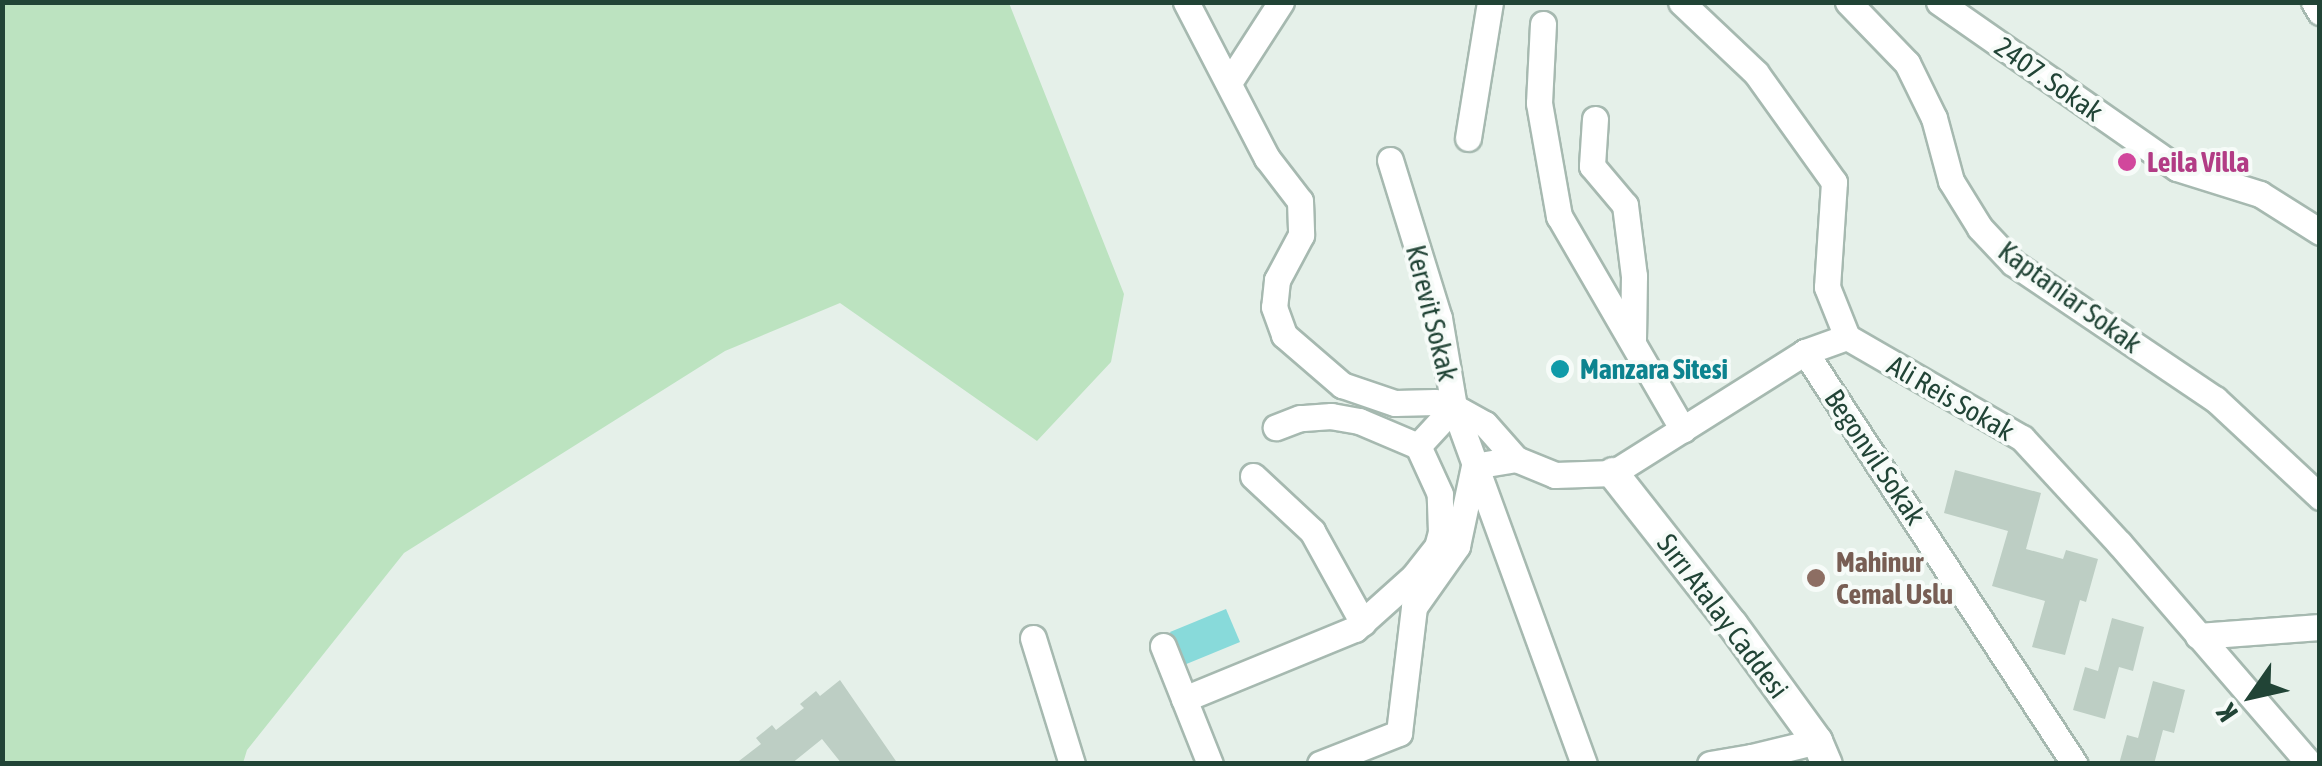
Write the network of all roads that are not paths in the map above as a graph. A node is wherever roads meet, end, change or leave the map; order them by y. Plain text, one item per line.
1 (1186, 2) edge
2 (1281, 2) edge
3 (1490, 2) edge
4 (1681, 2) edge
5 (1848, 2) edge
6 (1940, 2) edge
7 (2314, 2) edge
8 (2320, 12) edge
9 (1543, 24) dead end
10 (1230, 82) junction
11 (1595, 118) dead end
12 (1468, 138) dead end
13 (1390, 160) dead end
14 (2320, 232) edge
15 (1847, 338) junction
16 (1633, 342) junction
17 (1804, 352) junction
18 (1454, 408) junction
19 (1276, 427) dead end
20 (1683, 430) junction
21 (1418, 446) junction
22 (1516, 459) junction
23 (1474, 466) junction
24 (1614, 474) junction
25 (1253, 476) dead end
26 (2320, 497) edge
27 (1364, 623) junction
28 (2320, 628) edge
29 (2198, 636) junction
30 (1033, 638) dead end
31 (1163, 646) dead end
32 (1184, 699) junction
33 (1822, 752) edge
34 (1752, 760) edge
35 (1072, 764) edge
36 (1210, 764) edge
37 (1320, 764) edge
38 (1584, 764) edge
39 (1710, 764) edge
40 (2076, 764) edge
41 (2310, 764) edge

1 - 10 street
2 - 10 street
3 - 12 street
4 - 15 street
5 - 26 street, Kaptaniar Sokak
6 - 14 street, 2407. Sokak
7 - 8 street
9 - 16 street
10 - 18 street
11 - 16 street
13 - 18 street, Kerevit Sokak
15 - 17 street
15 - 29 street, Ali Reis Sokak
16 - 20 street
17 - 20 street
17 - 40 street, Begonvil Sokak
18 - 21 street
18 - 22 street
18 - 23 street, Kerevit Sokak
19 - 21 street
20 - 24 street
21 - 27 street
22 - 23 street
22 - 24 street
23 - 37 street
23 - 38 street, Kerevit Sokak
24 - 33 street, Sırrı Atalay Caddesi
25 - 27 street
27 - 32 street
28 - 29 street
29 - 41 street, Ali Reis Sokak
30 - 35 street
31 - 32 street
32 - 36 street
33 - 34 street
34 - 39 street

